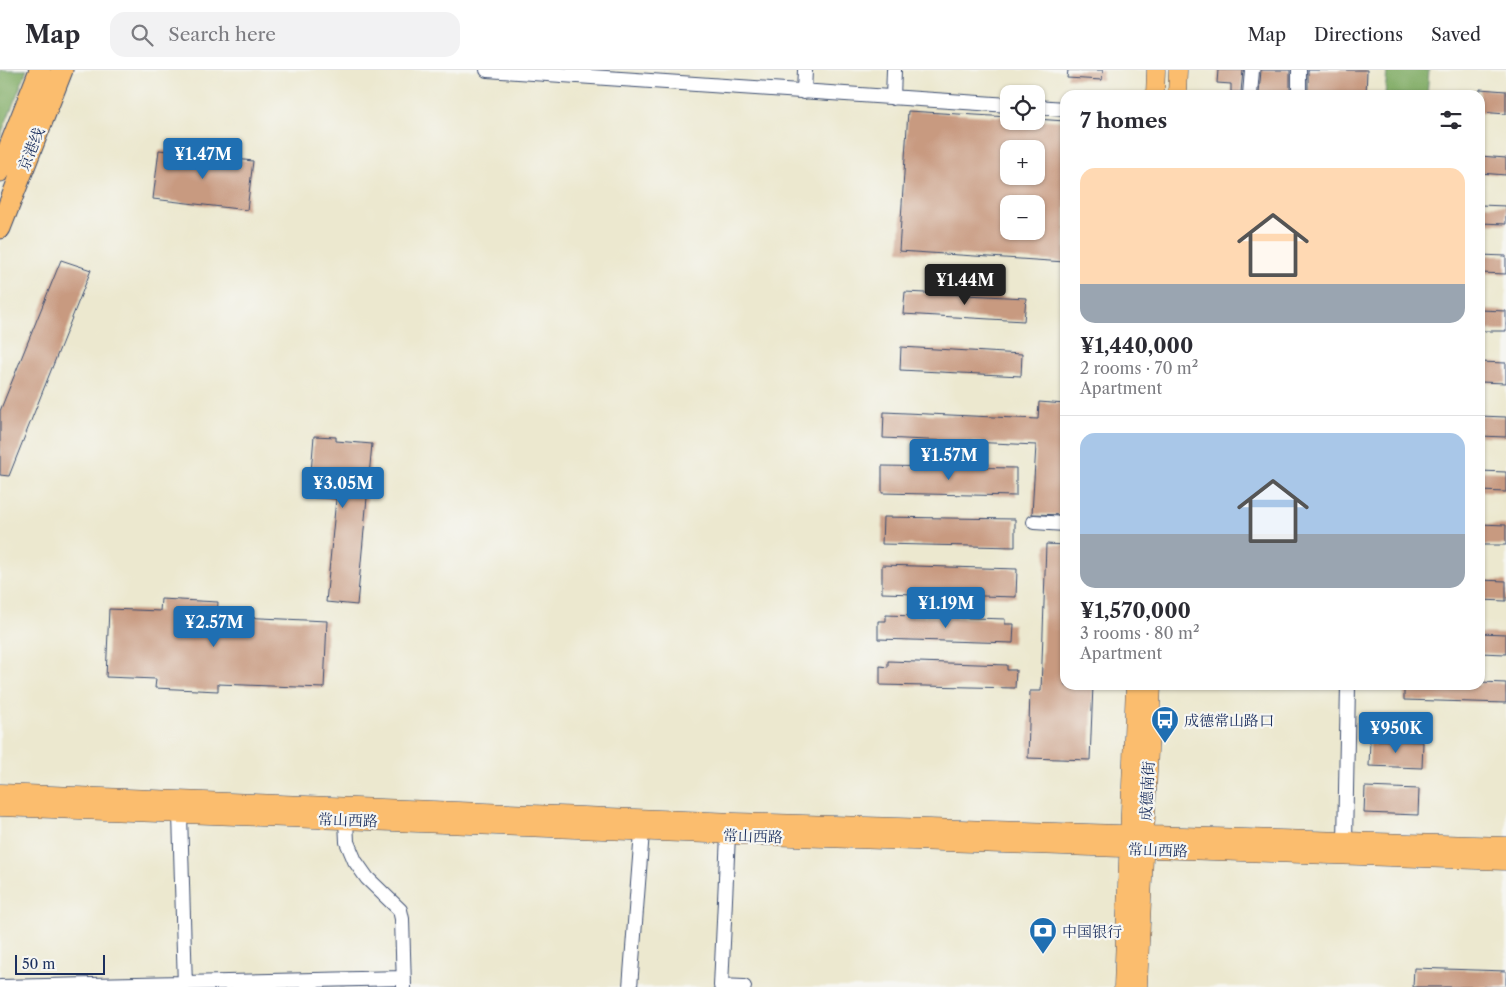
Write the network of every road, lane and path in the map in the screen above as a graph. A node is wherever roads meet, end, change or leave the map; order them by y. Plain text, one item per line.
1 (40, 70) edge
2 (62, 70) edge
3 (487, 70) edge
4 (805, 70) edge
5 (894, 70) edge
6 (1156, 70) edge
7 (1178, 70) edge
8 (1252, 70) edge
9 (1299, 70) edge
10 (557, 72) edge
11 (651, 76) edge
12 (1154, 90) edge
13 (1177, 90) edge
14 (1250, 90) edge
15 (1298, 90) edge
16 (804, 92) junction
17 (893, 98) junction
18 (1000, 104) edge
19 (1045, 108) edge
20 (1060, 109) edge
21 (0, 171) edge
22 (0, 228) edge
23 (1034, 522) dead end
24 (1060, 524) edge
25 (1135, 690) edge
26 (1152, 690) edge
27 (1348, 690) edge
28 (0, 793) edge
29 (0, 807) edge
30 (180, 814) junction
31 (346, 820) junction
32 (642, 832) junction
33 (728, 835) junction
34 (1137, 842) junction
35 (1345, 842) junction
36 (1506, 846) edge
37 (1506, 861) edge
38 (404, 983) edge
39 (185, 985) edge
40 (0, 987) edge
41 (630, 987) edge
42 (744, 987) edge
43 (1123, 987) edge
44 (1138, 987) edge

1 - 21 highway, 京港线
2 - 22 highway, 京港线
3 - 10 street
4 - 16 street
5 - 17 street
6 - 12 main road
7 - 13 main road
8 - 14 street
9 - 15 street
10 - 11 street
11 - 16 street
16 - 17 street
17 - 18 street
19 - 20 street
23 - 24 street
25 - 34 main road, 成德南街
26 - 34 main road, 成德南街
27 - 35 street
28 - 34 main road, 常山西路
29 - 30 main road, 常山西路
30 - 31 main road, 常山西路
30 - 39 street
31 - 32 main road, 常山西路
31 - 38 street
32 - 33 main road, 常山西路
32 - 41 street
33 - 34 main road, 常山西路
33 - 42 street
34 - 35 main road, 常山西路
34 - 37 main road, 常山西路
34 - 43 main road, 成德南街
34 - 44 main road, 成德南街
35 - 36 main road, 常山西路
38 - 39 street
39 - 40 street

